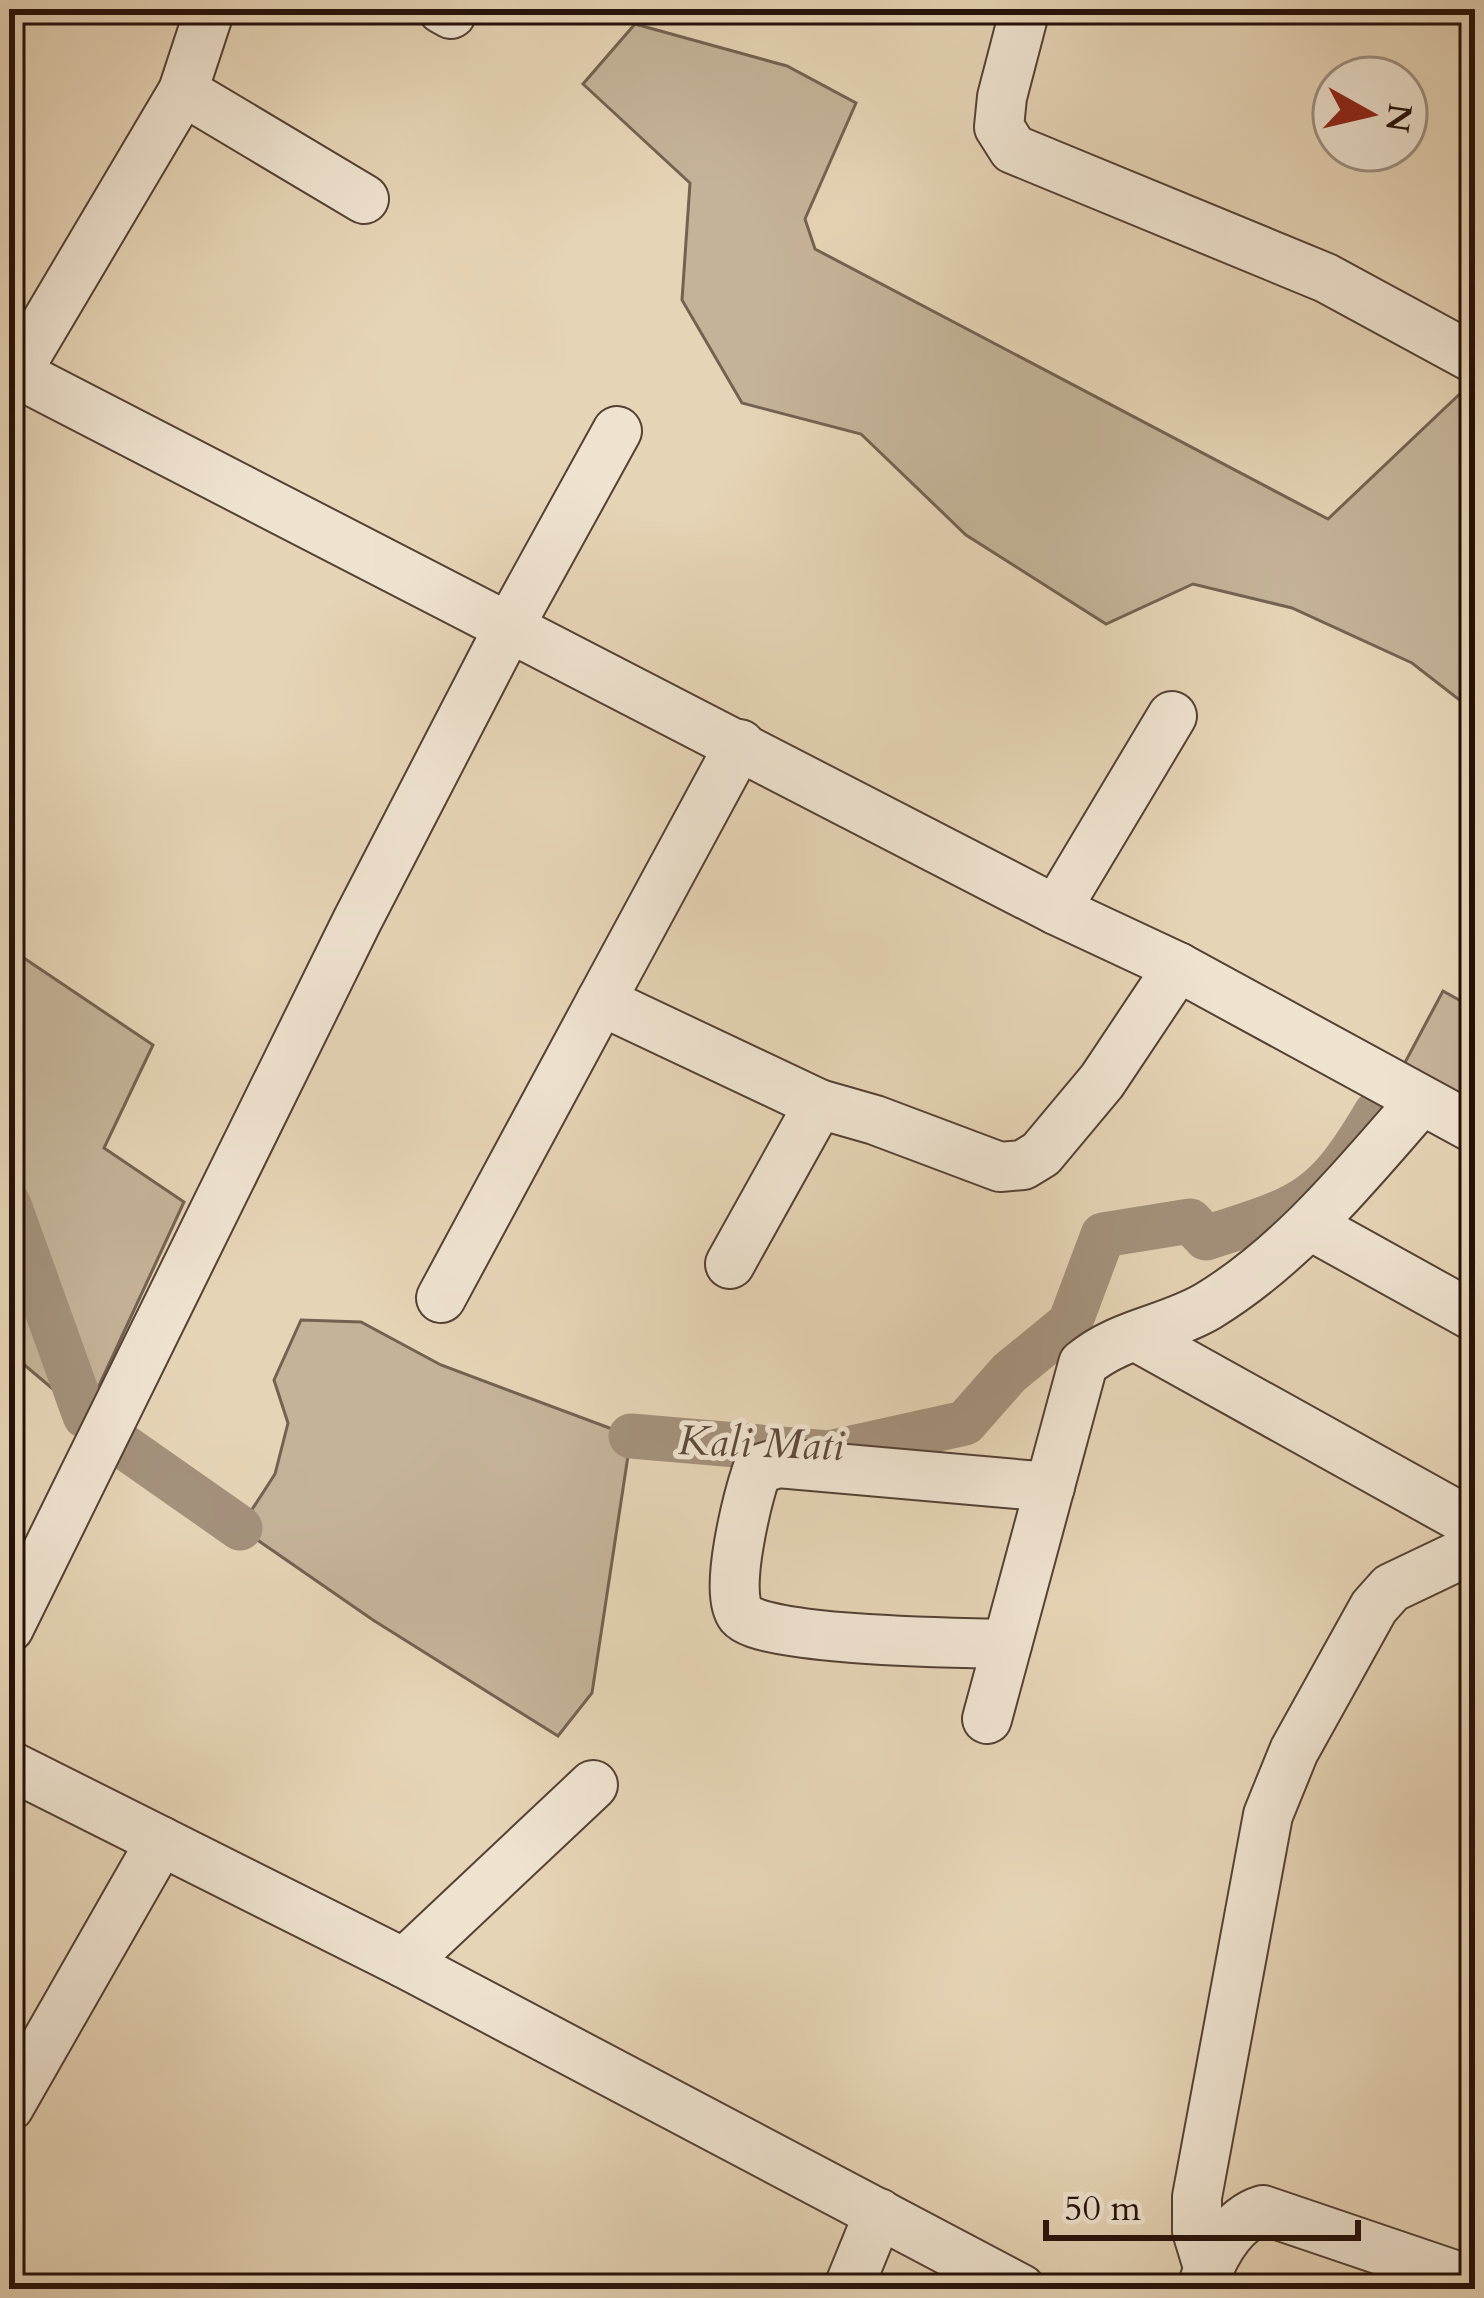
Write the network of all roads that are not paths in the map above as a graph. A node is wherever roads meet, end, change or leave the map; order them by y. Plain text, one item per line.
1 (210, 9) edge
2 (1025, 9) edge
3 (183, 91) junction
4 (364, 200) dead end
5 (1471, 346) edge
6 (11, 376) edge
7 (616, 431) dead end
8 (509, 627) junction
9 (1172, 716) dead end
10 (740, 744) junction
11 (1056, 910) junction
12 (1178, 967) junction
13 (602, 1001) junction
14 (1421, 1101) junction
15 (819, 1103) junction
16 (1475, 1129) edge
17 (1311, 1226) junction
18 (730, 1264) dead end
19 (441, 1298) dead end
20 (1475, 1318) edge
21 (1136, 1336) junction
22 (1050, 1487) junction
23 (1475, 1525) edge
24 (1475, 1548) edge
25 (9, 1628) edge
26 (1007, 1644) junction
27 (987, 1719) dead end
28 (9, 1766) edge
29 (592, 1785) dead end
30 (161, 1841) junction
31 (404, 1963) junction
32 (9, 2107) edge
33 (879, 2213) junction
34 (1205, 2278) edge
35 (1475, 2282) edge
36 (848, 2289) edge
37 (1021, 2289) edge

1 - 3 street
2 - 5 street
3 - 4 street
3 - 6 street
6 - 8 street
7 - 8 street
8 - 10 street
8 - 25 street
9 - 11 street
10 - 11 street
10 - 13 street
11 - 12 street
12 - 14 street
12 - 15 street
13 - 15 street
13 - 19 street
14 - 16 street
14 - 17 street
15 - 18 street
17 - 20 street
17 - 21 street
21 - 22 street
21 - 23 street
22 - 26 street
22 - 26 street
24 - 34 street
26 - 27 street
28 - 30 street
29 - 31 street
30 - 31 street
30 - 32 street
31 - 33 street
33 - 36 street
33 - 37 street
34 - 35 street

